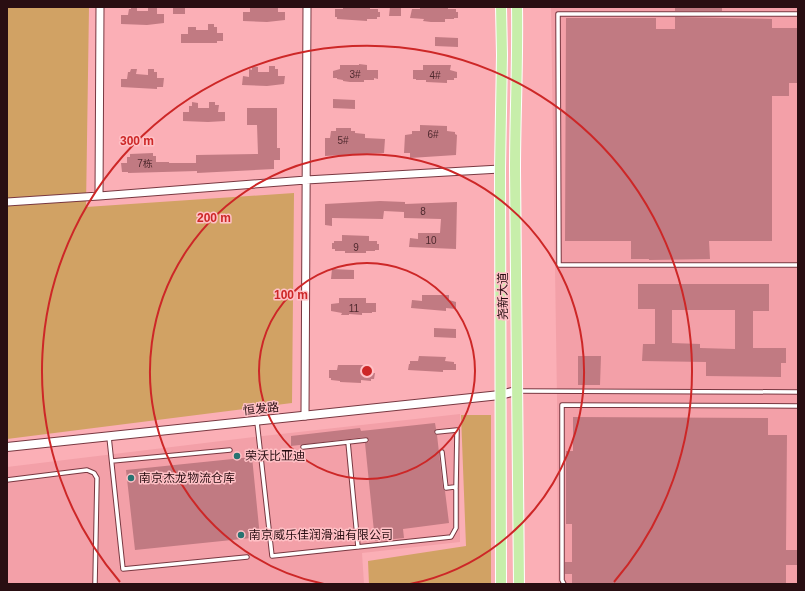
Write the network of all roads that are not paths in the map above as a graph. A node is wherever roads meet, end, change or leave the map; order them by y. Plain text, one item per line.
1 (100, 7) edge
2 (307, 7) edge
3 (501, 7) edge
4 (517, 7) edge
5 (798, 14) edge
6 (500, 169) junction
7 (306, 180) junction
8 (99, 196) junction
9 (7, 202) edge
10 (798, 265) edge
11 (516, 391) junction
12 (798, 392) edge
13 (500, 395) junction
14 (798, 406) edge
15 (306, 416) junction
16 (257, 422) junction
17 (437, 432) dead end
18 (109, 437) junction
19 (366, 440) dead end
20 (348, 442) junction
21 (7, 447) edge
22 (303, 447) dead end
23 (230, 450) dead end
24 (442, 452) dead end
25 (112, 460) junction
26 (7, 480) edge
27 (456, 489) junction
28 (358, 547) junction
29 (246, 557) dead end
30 (95, 584) edge
31 (501, 584) edge
32 (519, 584) edge
33 (564, 584) edge

1 - 8 street
2 - 7 street
3 - 6 main road, 尧新大道
4 - 11 main road, 尧新大道
5 - 10 lane
6 - 7 street
6 - 13 main road, 尧新大道
7 - 8 street
7 - 15 street
8 - 9 street
11 - 12 lane
11 - 13 street, 恒发路
11 - 32 main road, 尧新大道
13 - 15 street, 恒发路
13 - 31 main road, 尧新大道
14 - 33 lane
15 - 16 street, 恒发路
16 - 18 street, 恒发路
16 - 28 lane
17 - 27 lane
18 - 21 street, 恒发路
18 - 25 lane
19 - 20 lane
20 - 22 lane
20 - 28 lane
23 - 25 lane
24 - 27 lane
25 - 29 lane
26 - 30 lane
27 - 28 lane

